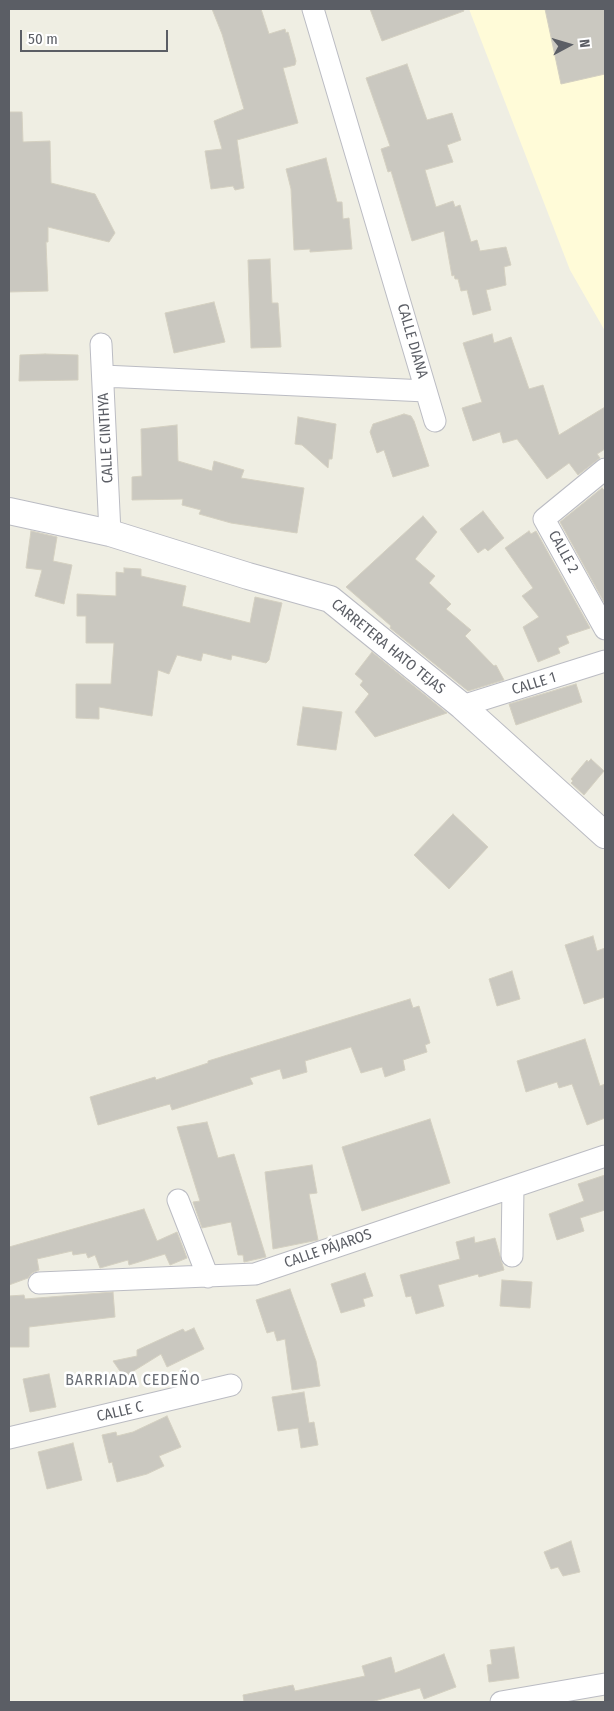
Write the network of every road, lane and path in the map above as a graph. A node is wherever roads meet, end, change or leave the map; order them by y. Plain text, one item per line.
1 (313, 9) edge
2 (101, 344) dead end
3 (103, 376) junction
4 (426, 391) junction
5 (435, 421) dead end
6 (605, 469) edge
7 (9, 511) edge
8 (110, 533) junction
9 (605, 628) edge
10 (605, 661) edge
11 (462, 706) junction
12 (605, 835) edge
13 (605, 1156) edge
14 (513, 1187) junction
15 (178, 1200) dead end
16 (512, 1256) dead end
17 (208, 1277) junction
18 (39, 1283) dead end
19 (231, 1385) dead end
20 (9, 1438) edge
21 (605, 1684) edge
22 (501, 1702) edge

1 - 4 street, CALLE DIANA
2 - 3 street, CALLE CINTHYA
3 - 4 street, CALLE DIANA
3 - 8 street, CALLE CINTHYA
4 - 5 street
6 - 9 street, CALLE 2
7 - 8 street, CARRETERA HATO TEJAS
8 - 11 street, CARRETERA HATO TEJAS
10 - 11 street, CALLE 1
11 - 12 street, CARRETERA HATO TEJAS
13 - 14 street, CALLE PÁJAROS
14 - 16 street
14 - 17 street, CALLE PÁJAROS
15 - 17 street
17 - 18 street, CALLE PÁJAROS
19 - 20 street, CALLE C
21 - 22 street

